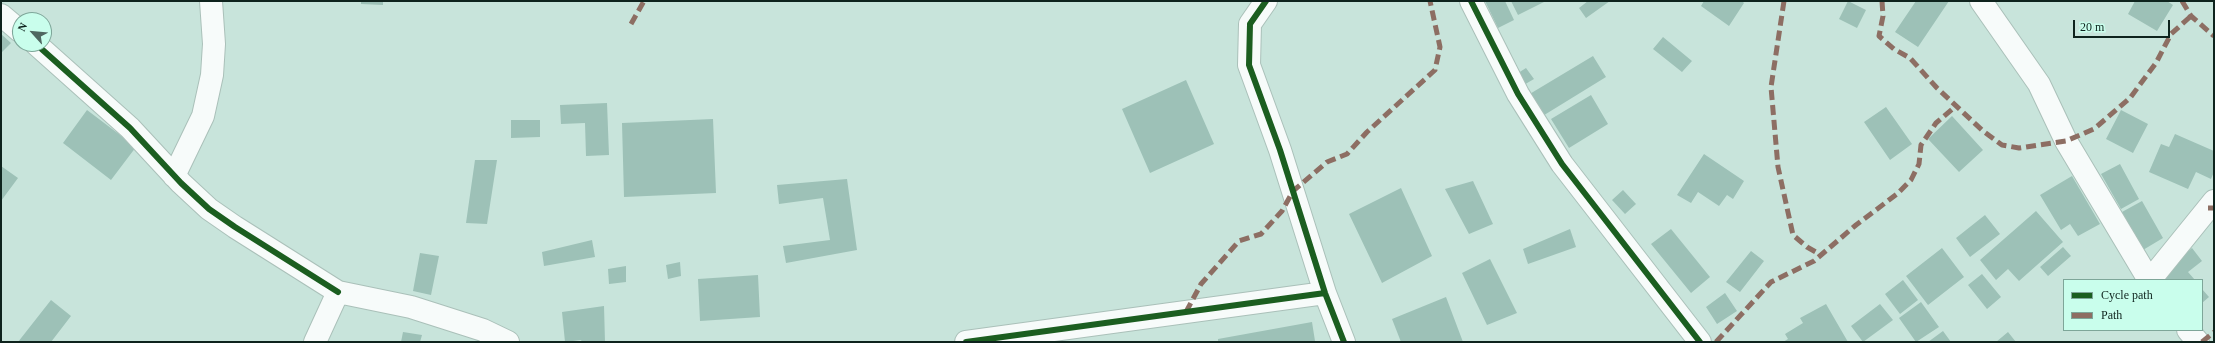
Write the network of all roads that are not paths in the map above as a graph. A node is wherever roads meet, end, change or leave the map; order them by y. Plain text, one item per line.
1 (211, 1) edge
2 (1266, 1) edge
3 (1471, 1) edge
4 (1981, 1) edge
5 (1, 15) edge
6 (12, 24) edge
7 (45, 52) edge
8 (174, 176) junction
9 (2214, 201) edge
10 (2148, 279) edge
11 (2150, 279) edge
12 (338, 292) junction
13 (1325, 293) junction
14 (2189, 331) edge
15 (315, 342) edge
16 (508, 342) edge
17 (966, 342) edge
18 (1344, 342) edge
19 (1700, 342) edge
20 (2198, 342) edge

1 - 8 street
2 - 13 street
3 - 19 street
4 - 10 street
5 - 6 street
7 - 8 street
8 - 12 street
9 - 11 street
12 - 15 street
12 - 16 street
13 - 17 street
13 - 18 street
14 - 20 street

